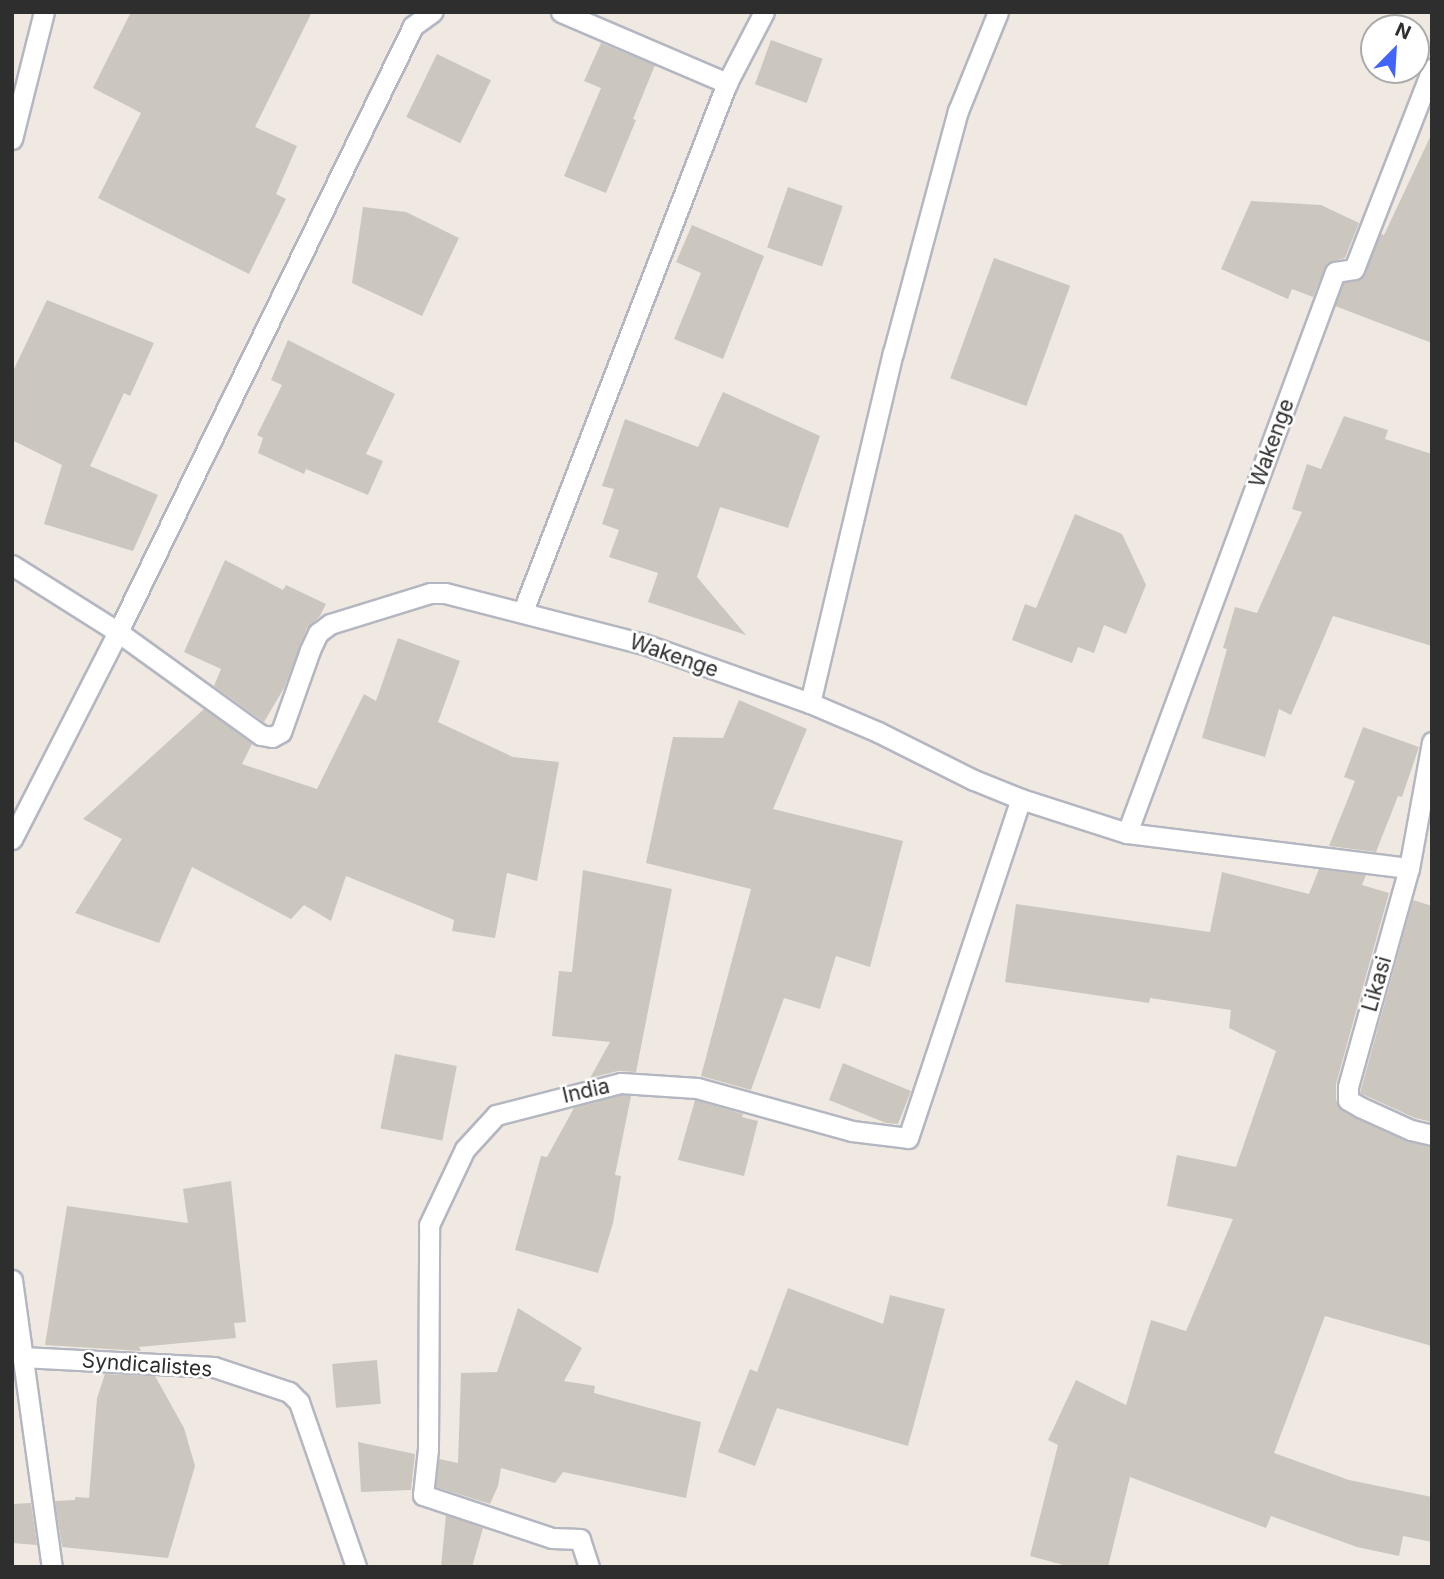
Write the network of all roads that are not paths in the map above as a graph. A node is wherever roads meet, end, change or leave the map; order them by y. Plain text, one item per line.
1 (44, 12) edge
2 (432, 12) edge
3 (561, 12) edge
4 (764, 12) edge
5 (998, 12) edge
6 (1432, 69) edge
7 (727, 83) junction
8 (12, 139) edge
9 (12, 565) edge
10 (523, 611) junction
11 (118, 632) junction
12 (810, 703) junction
13 (1432, 742) edge
14 (1021, 799) junction
15 (1127, 834) junction
16 (12, 839) edge
17 (1409, 868) junction
18 (1432, 1135) edge
19 (12, 1280) edge
20 (22, 1357) junction
21 (52, 1567) edge
22 (356, 1567) edge
23 (589, 1567) edge

1 - 8 lane
2 - 11 lane
3 - 7 lane
4 - 7 lane
5 - 12 lane
6 - 15 lane, Wakenge
7 - 10 lane
9 - 11 lane
10 - 11 lane, Wakenge
10 - 12 lane, Wakenge
11 - 16 lane
12 - 14 lane, Wakenge
13 - 17 lane, Likasi
14 - 15 lane, Wakenge
14 - 23 lane, India
15 - 17 lane, Wakenge
17 - 18 lane, Likasi
19 - 20 lane
20 - 21 lane
20 - 22 lane, Syndicalistes

